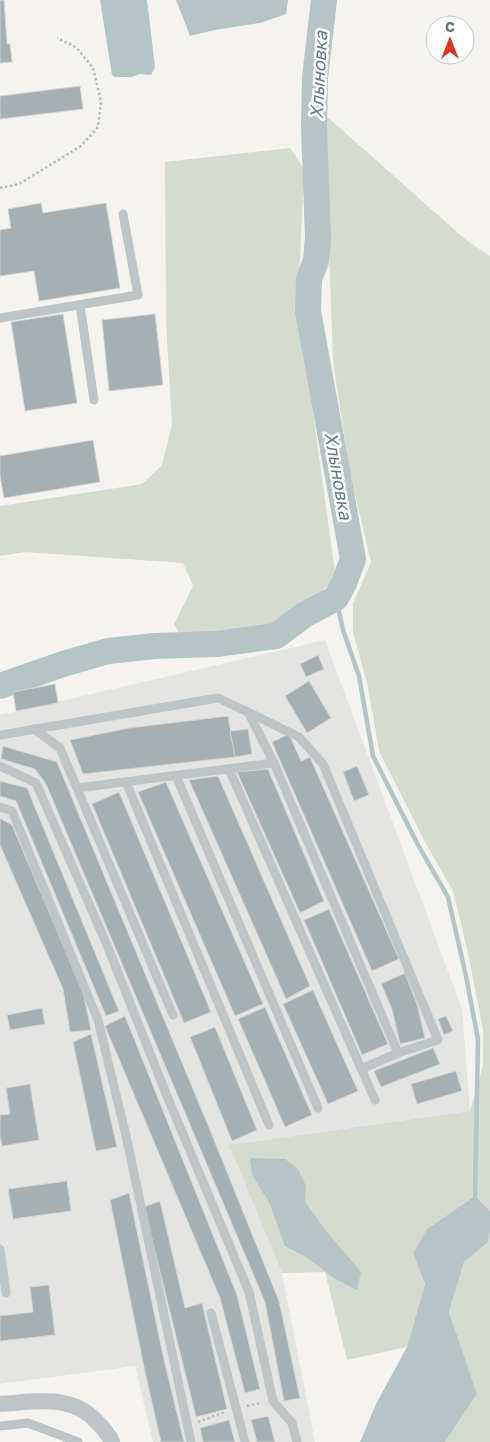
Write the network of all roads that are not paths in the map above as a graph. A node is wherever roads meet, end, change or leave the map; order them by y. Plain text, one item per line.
1 (124, 214) dead end
2 (80, 305) junction
3 (0, 318) edge
4 (94, 400) dead end
5 (248, 712) junction
6 (34, 729) junction
7 (0, 735) edge
8 (274, 763) junction
9 (0, 766) edge
10 (229, 769) junction
11 (176, 776) junction
12 (126, 782) junction
13 (77, 788) junction
14 (0, 807) edge
15 (173, 1014) dead end
16 (398, 1053) junction
17 (361, 1069) junction
18 (375, 1100) dead end
19 (318, 1108) dead end
20 (269, 1125) dead end
21 (0, 1249) edge
22 (6, 1292) dead end
23 (210, 1313) dead end
24 (0, 1404) edge
25 (0, 1426) edge
26 (78, 1442) edge
27 (112, 1442) edge
28 (191, 1442) edge
29 (245, 1442) edge
30 (297, 1442) edge

1 - 2 lane
2 - 3 lane
2 - 4 lane
5 - 6 lane
5 - 8 lane
5 - 16 lane
6 - 7 lane
6 - 13 lane
8 - 10 lane
8 - 16 lane
9 - 30 lane
10 - 11 lane
10 - 17 lane
11 - 12 lane
11 - 19 lane
12 - 13 lane
12 - 20 lane
13 - 15 lane
14 - 28 lane
16 - 17 lane
17 - 18 lane
21 - 22 lane
23 - 29 lane
24 - 27 street
25 - 26 lane

